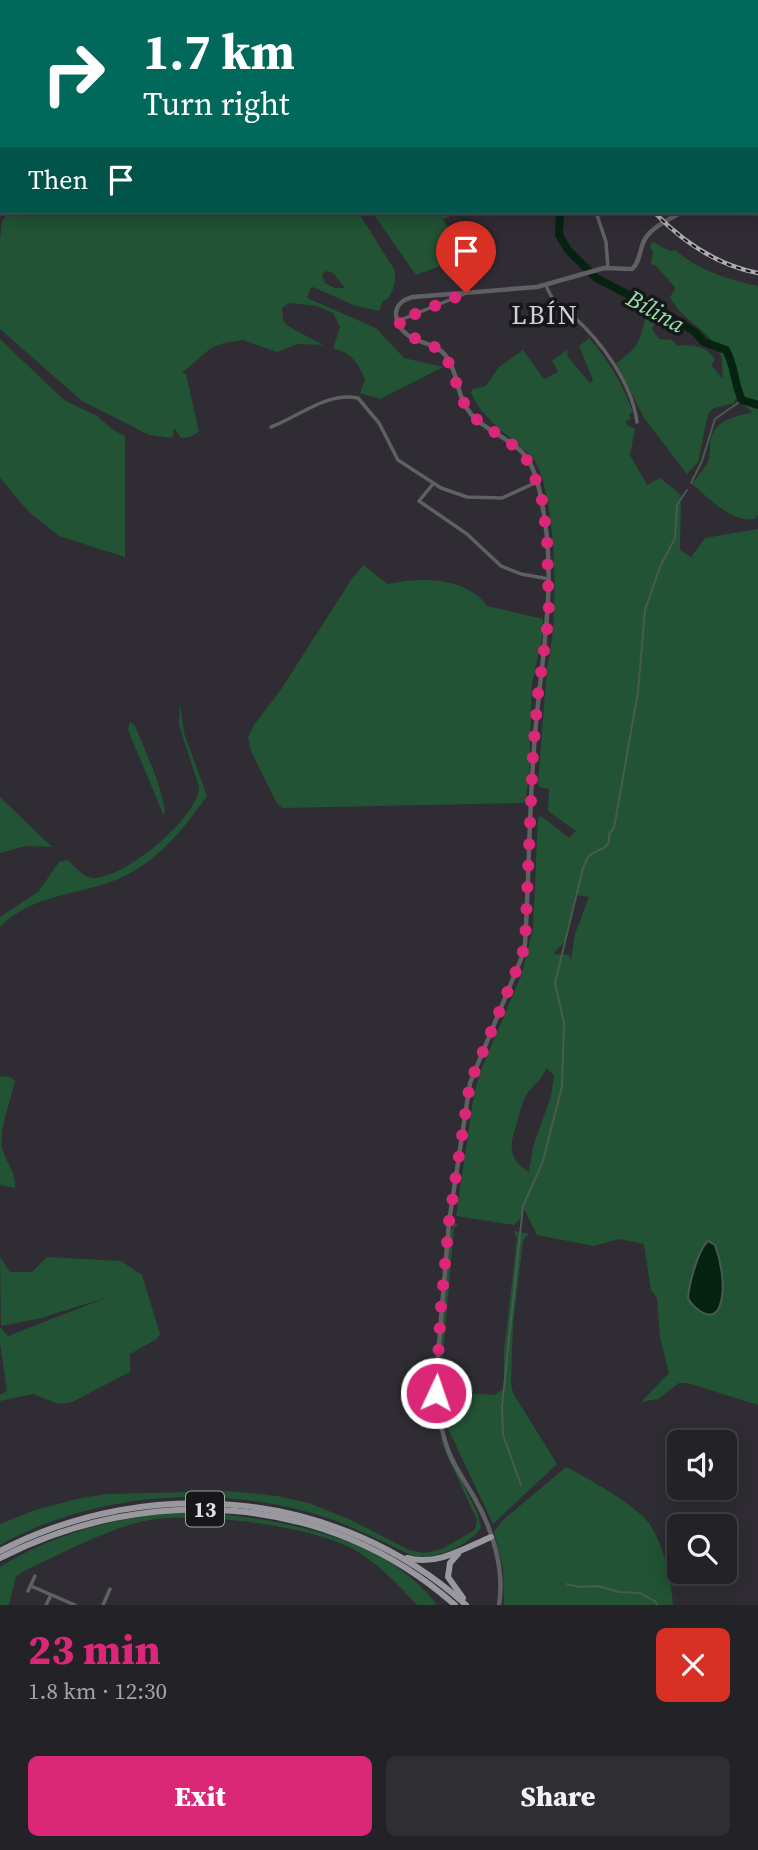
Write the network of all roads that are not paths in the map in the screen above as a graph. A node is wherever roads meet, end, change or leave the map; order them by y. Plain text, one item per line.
1 (597, 214) edge
2 (673, 214) edge
3 (608, 268) junction
4 (546, 285) junction
5 (466, 293) junction
6 (551, 300) junction
7 (398, 321) junction
8 (539, 324) dead end
9 (637, 422) dead end
10 (271, 427) dead end
11 (537, 482) junction
12 (433, 484) junction
13 (549, 579) junction
14 (491, 1537) junction
15 (464, 1548) junction
16 (0, 1551) edge
17 (398, 1556) junction
18 (0, 1560) edge
19 (35, 1576) dead end
20 (30, 1586) junction
21 (110, 1589) dead end
22 (28, 1591) dead end
23 (51, 1595) junction
24 (46, 1605) edge
25 (75, 1605) edge
26 (103, 1605) edge
27 (455, 1605) edge
28 (467, 1605) edge
29 (499, 1605) edge

1 - 3 street
2 - 3 street
3 - 4 street
4 - 5 street
4 - 6 street
5 - 7 street
5 - 7 street
6 - 8 street
6 - 9 street
7 - 11 street
10 - 12 street
11 - 12 street
11 - 13 street
12 - 13 street
13 - 14 street
14 - 15 highway
14 - 29 street
15 - 17 highway
15 - 28 highway
16 - 17 highway, 13
17 - 28 highway, 13
18 - 27 highway, 13
19 - 20 street
20 - 22 street
20 - 23 street
21 - 26 street
23 - 24 street
23 - 25 street

